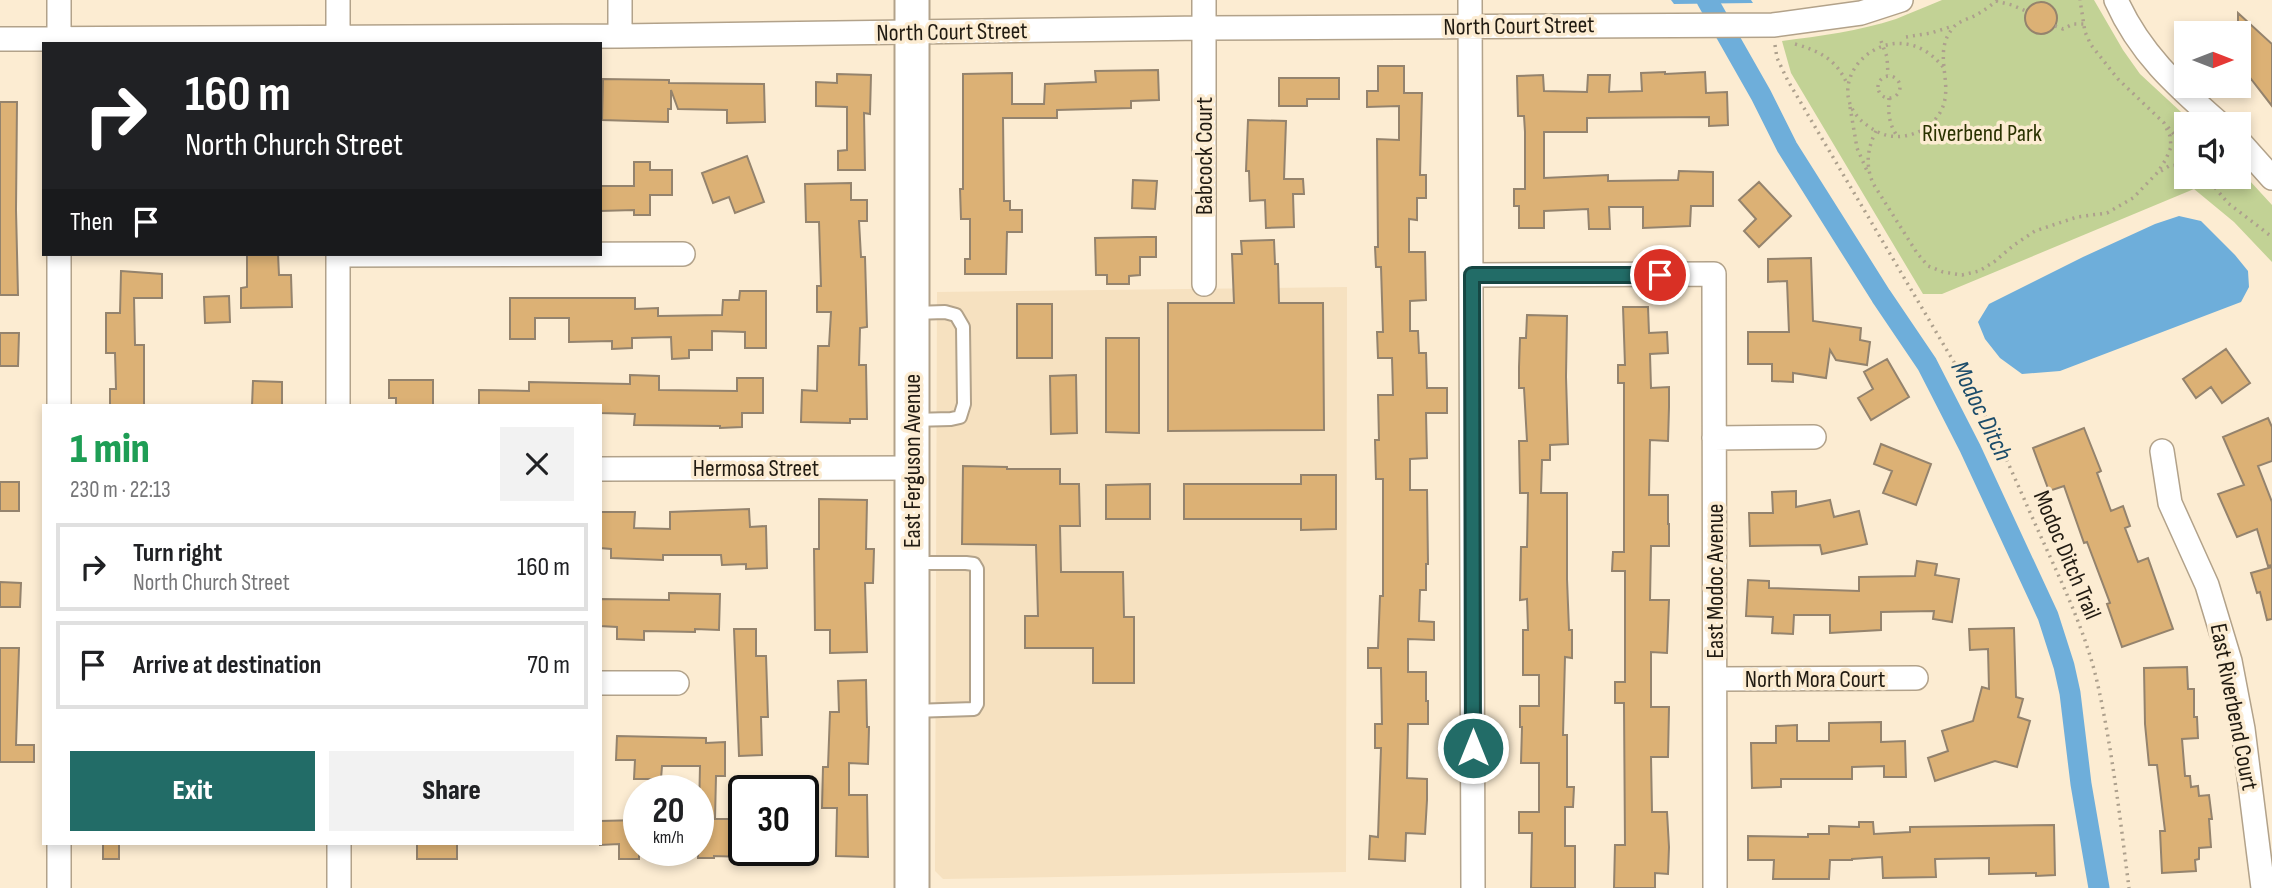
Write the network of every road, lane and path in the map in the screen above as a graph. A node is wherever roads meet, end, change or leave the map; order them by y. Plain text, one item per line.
1 (59, 0) edge
2 (338, 0) edge
3 (620, 0) edge
4 (912, 0) edge
5 (1204, 0) edge
6 (1470, 0) edge
7 (1901, 0) edge
8 (2080, 0) edge
9 (2116, 0) edge
10 (1997, 1) edge
11 (2026, 11) dead end
12 (2084, 24) junction
13 (1954, 25) junction
14 (2055, 26) dead end
15 (1470, 27) junction
16 (1204, 28) junction
17 (1768, 31) junction
18 (912, 33) junction
19 (620, 37) junction
20 (1887, 38) dead end
21 (1896, 38) dead end
22 (1904, 38) junction
23 (0, 39) edge
24 (338, 41) edge
25 (1881, 41) junction
26 (59, 42) edge
27 (1871, 44) dead end
28 (1865, 50) dead end
29 (1943, 67) junction
30 (1888, 75) junction
31 (1848, 86) junction
32 (1889, 98) junction
33 (1850, 102) junction
34 (2207, 112) edge
35 (2164, 123) junction
36 (1875, 131) junction
37 (2174, 135) edge
38 (1898, 137) junction
39 (2251, 155) edge
40 (2174, 165) edge
41 (2158, 172) junction
42 (1869, 175) junction
43 (2272, 178) edge
44 (2216, 189) edge
45 (2272, 237) edge
46 (602, 254) edge
47 (683, 254) dead end
48 (59, 256) edge
49 (338, 256) edge
50 (1472, 275) junction
51 (1204, 284) dead end
52 (911, 313) junction
53 (59, 404) edge
54 (338, 404) edge
55 (912, 420) junction
56 (1814, 437) dead end
57 (1714, 438) junction
58 (2162, 451) dead end
59 (912, 468) junction
60 (602, 469) edge
61 (912, 563) junction
62 (1916, 678) dead end
63 (1715, 679) junction
64 (602, 683) edge
65 (677, 683) dead end
66 (912, 711) junction
67 (59, 845) edge
68 (339, 845) edge
69 (59, 888) edge
70 (340, 888) edge
71 (912, 888) edge
72 (1473, 888) edge
73 (1714, 888) edge
74 (2129, 888) edge
75 (2263, 888) edge

1 - 26 street
2 - 24 street
3 - 19 street
4 - 18 street, East Ferguson Avenue
5 - 16 street, Babcock Court
6 - 15 street
7 - 17 street, North Court Street
8 - 12 path
9 - 34 street
10 - 11 path
10 - 13 path
12 - 14 path
12 - 35 path
13 - 22 path
13 - 29 path
15 - 16 street, North Court Street
15 - 17 street, North Court Street
15 - 50 street
16 - 18 street, North Court Street
16 - 51 street, Babcock Court
17 - 31 path
17 - 74 path, Modoc Ditch Trail
18 - 19 street, North Court Street
18 - 52 street, East Ferguson Avenue
19 - 24 street, North Court Street
20 - 25 path
21 - 22 path
22 - 29 path
23 - 26 street, North Court Street
24 - 26 street, North Court Street
25 - 27 path
25 - 30 path
28 - 31 path
29 - 38 path
30 - 32 path
30 - 32 path
31 - 33 path
32 - 38 path
33 - 36 path
33 - 42 path
35 - 37 path
35 - 41 path
36 - 38 path
36 - 42 path
39 - 43 street
40 - 41 path
41 - 42 path
44 - 45 path
46 - 47 street
48 - 53 street
49 - 54 street
50 - 57 street, East Modoc Avenue
50 - 72 street
52 - 55 street, East Ferguson Avenue
52 - 55 lane
55 - 59 street, East Ferguson Avenue
56 - 57 street
57 - 63 street, East Modoc Avenue
58 - 75 street, East Riverbend Court
59 - 60 street, Hermosa Street
59 - 61 street, East Ferguson Avenue
61 - 66 street, East Ferguson Avenue
61 - 66 lane
62 - 63 street, North Mora Court
63 - 73 street, East Modoc Avenue
64 - 65 street
66 - 71 street, East Ferguson Avenue
67 - 69 street
68 - 70 street

